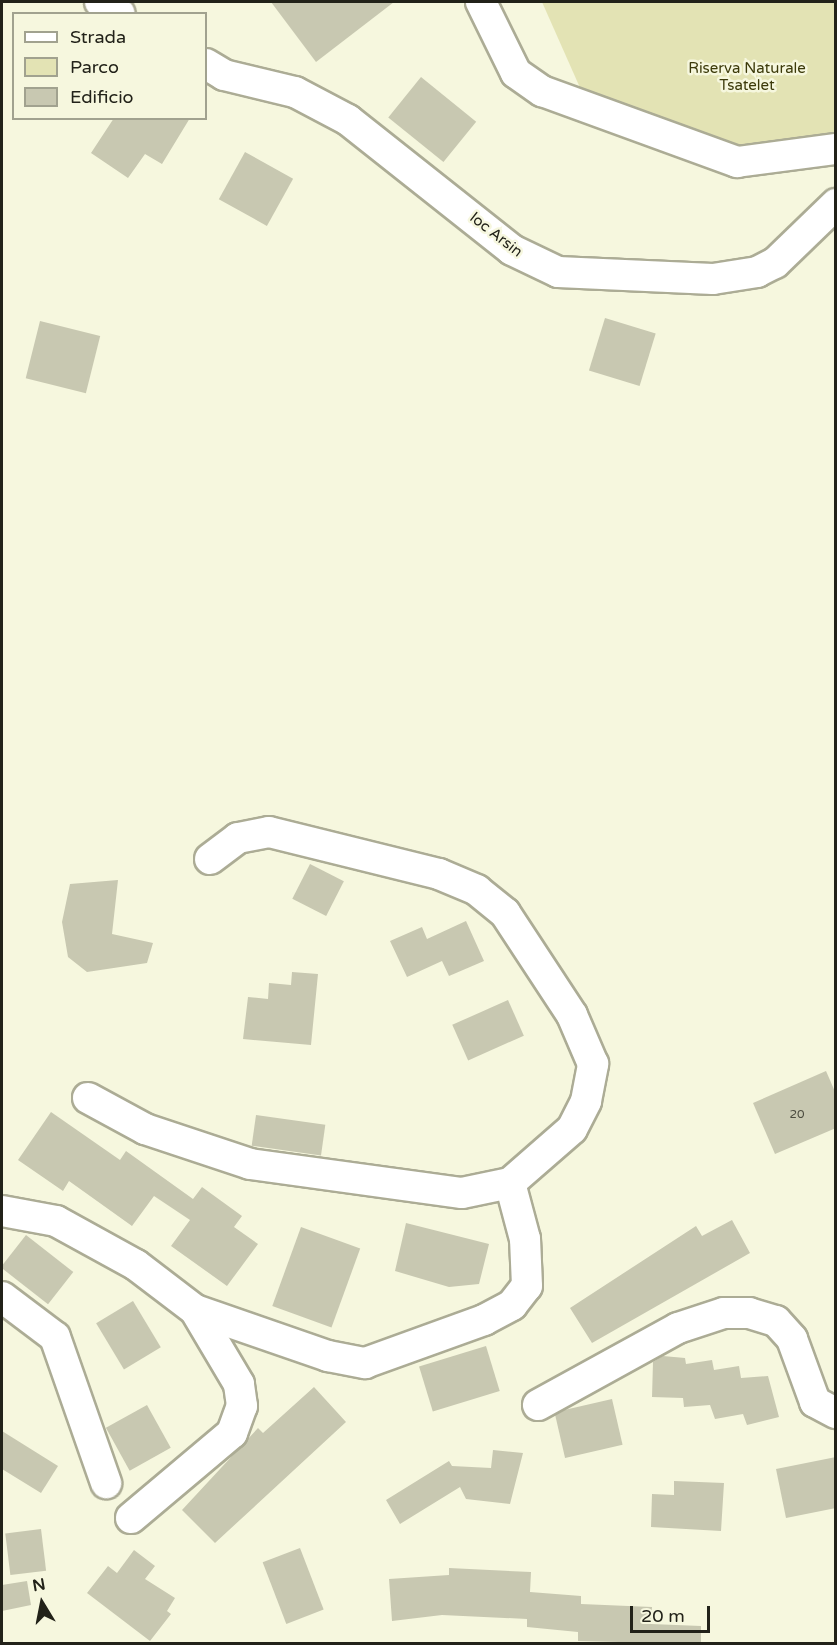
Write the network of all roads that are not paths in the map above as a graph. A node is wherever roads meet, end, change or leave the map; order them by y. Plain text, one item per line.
1 (100, 2) edge
2 (481, 2) edge
3 (117, 12) edge
4 (207, 65) edge
5 (836, 149) edge
6 (836, 204) edge
7 (210, 859) dead end
8 (88, 1098) dead end
9 (510, 1183) junction
10 (2, 1211) edge
11 (2, 1297) edge
12 (195, 1310) junction
13 (538, 1405) dead end
14 (836, 1413) edge
15 (105, 1483) dead end
16 (131, 1518) dead end

1 - 3 street
2 - 5 street
4 - 6 street, loc Arsin
7 - 9 street
8 - 9 street
9 - 12 street
10 - 12 street
11 - 15 street
12 - 16 street
13 - 14 street

